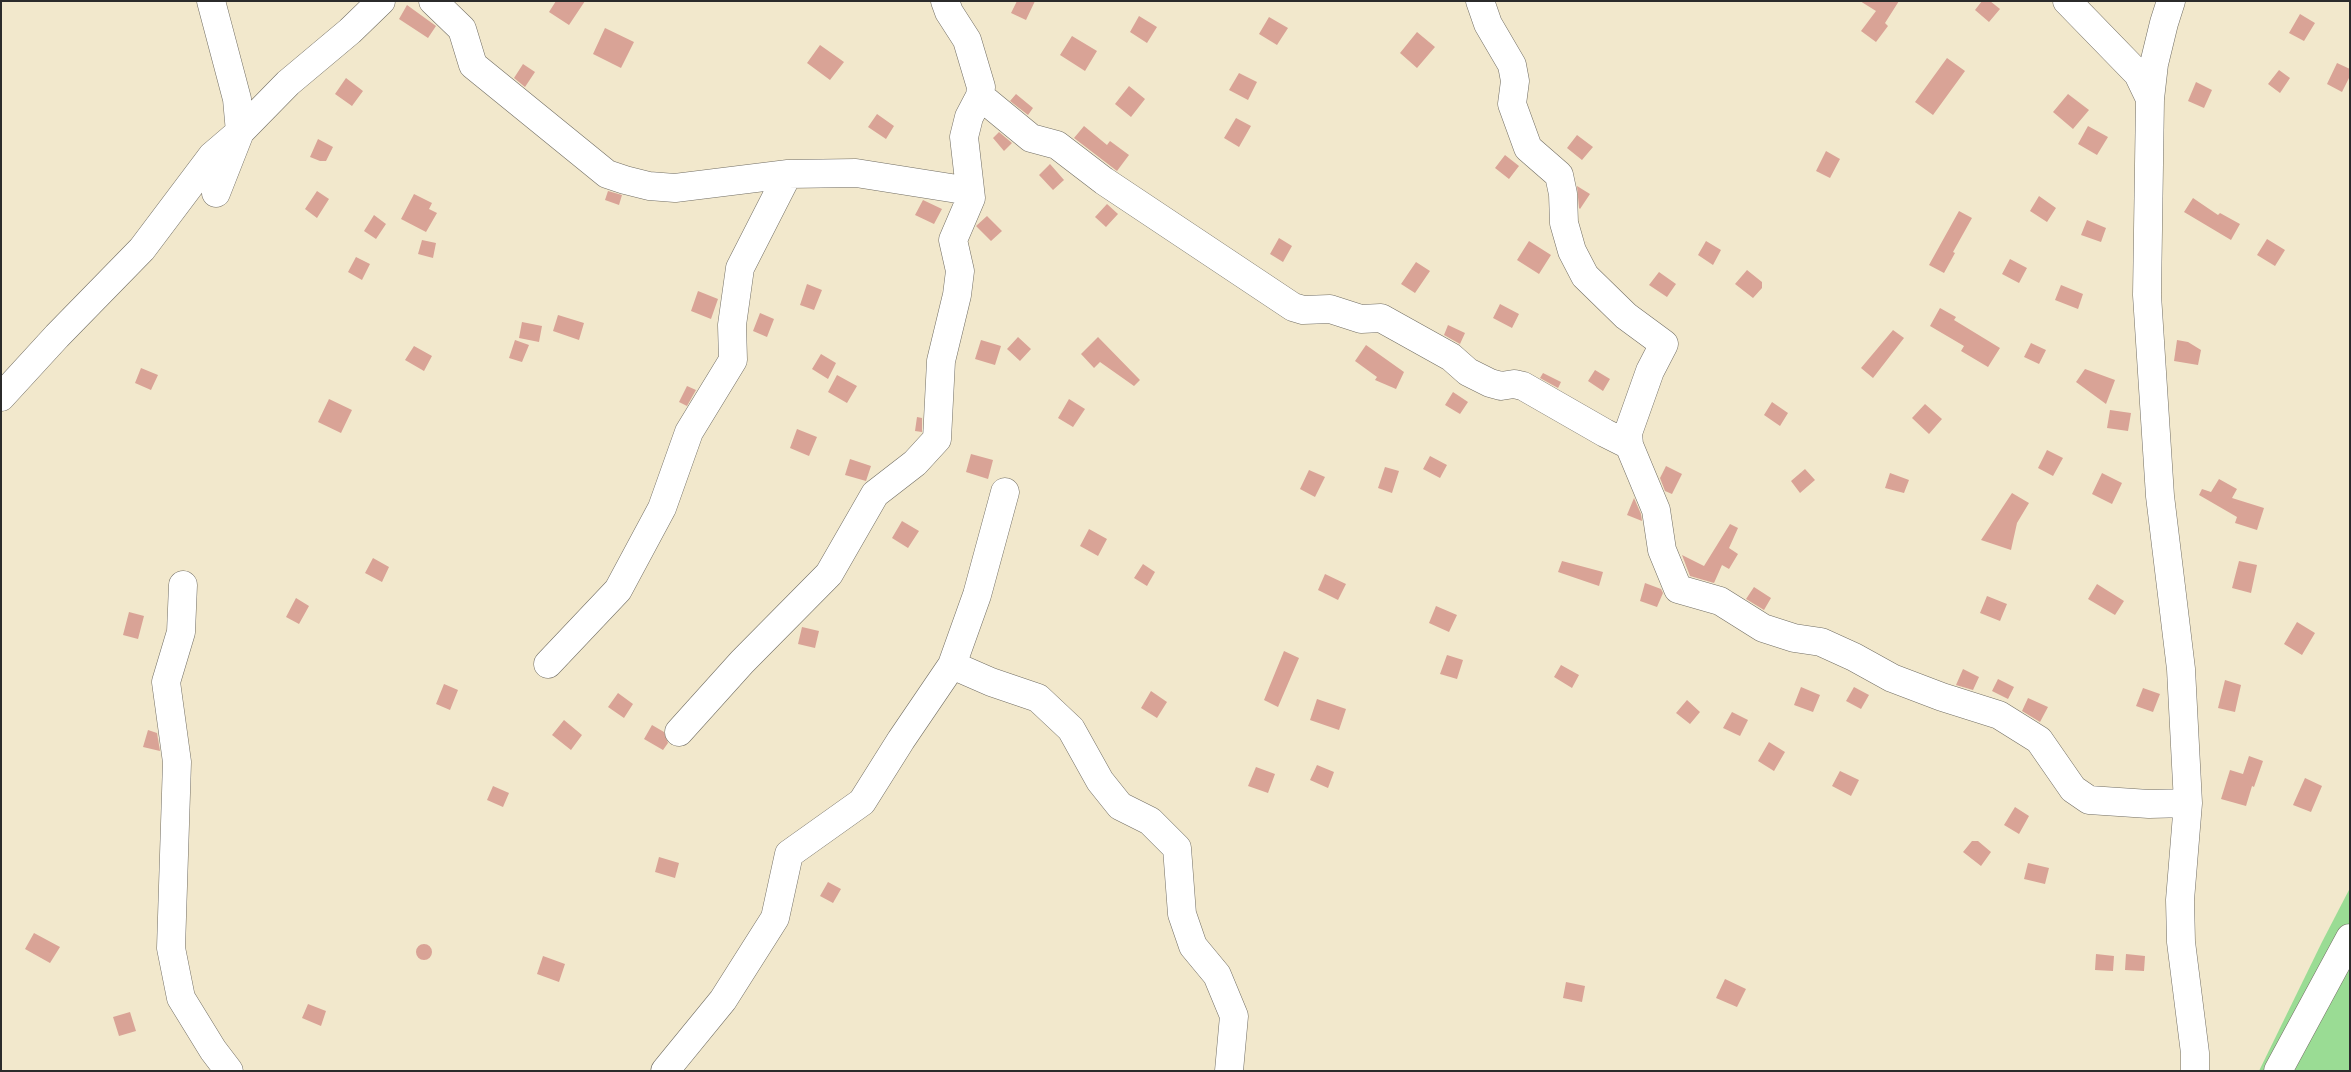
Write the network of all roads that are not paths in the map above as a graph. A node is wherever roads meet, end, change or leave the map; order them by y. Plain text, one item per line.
1 (211, 1) edge
2 (381, 1) edge
3 (433, 1) edge
4 (946, 1) edge
5 (1480, 1) edge
6 (2066, 1) edge
7 (2170, 3) edge
8 (980, 96) junction
9 (2150, 99) junction
10 (240, 132) junction
11 (788, 174) junction
12 (970, 191) junction
13 (216, 192) dead end
14 (1, 397) edge
15 (1630, 444) junction
16 (1005, 492) dead end
17 (183, 586) dead end
18 (548, 664) dead end
19 (952, 665) junction
20 (679, 732) dead end
21 (2188, 803) junction
22 (2350, 938) edge
23 (229, 1071) edge
24 (665, 1071) edge
25 (1229, 1071) edge
26 (2194, 1071) edge
27 (2278, 1071) edge

1 - 10 street
2 - 10 street
3 - 11 street
4 - 8 street
5 - 15 street
6 - 9 street
7 - 9 street
8 - 12 street
8 - 15 street
9 - 21 street
10 - 13 street
10 - 14 street
11 - 12 street
11 - 18 street
12 - 20 street
15 - 21 street
16 - 19 street
17 - 23 street
19 - 24 street
19 - 25 street
21 - 26 street
22 - 27 street

